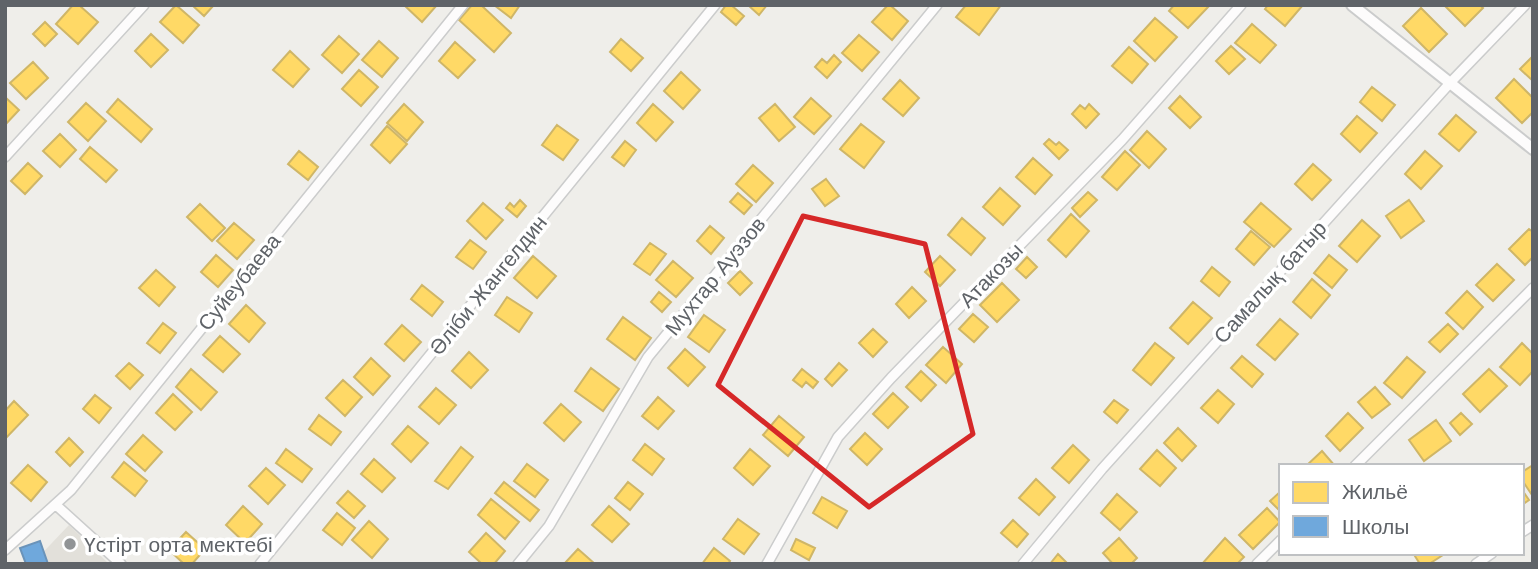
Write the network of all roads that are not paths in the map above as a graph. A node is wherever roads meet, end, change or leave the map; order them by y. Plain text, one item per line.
1 (144, 5) edge
2 (463, 5) edge
3 (715, 5) edge
4 (937, 5) edge
5 (1241, 5) edge
6 (1352, 5) edge
7 (1525, 5) edge
8 (1450, 83) junction
9 (1533, 149) edge
10 (5, 158) edge
11 (1533, 288) edge
12 (1357, 464) edge
13 (56, 505) junction
14 (1279, 542) edge
15 (5, 550) edge
16 (121, 564) edge
17 (260, 564) edge
18 (518, 564) edge
19 (767, 564) edge
20 (1023, 564) edge
21 (1257, 564) edge

1 - 10 street
2 - 13 street, Суйеубаева
3 - 17 street, Әліби Жангелдин
4 - 18 street, Мухтар Ауэзов
5 - 19 street, Атакозы
6 - 8 street
7 - 8 street, Самалық батыр
8 - 9 street
8 - 20 street, Самалық батыр
11 - 12 street
13 - 15 street, Суйеубаева
13 - 16 street
14 - 21 street

